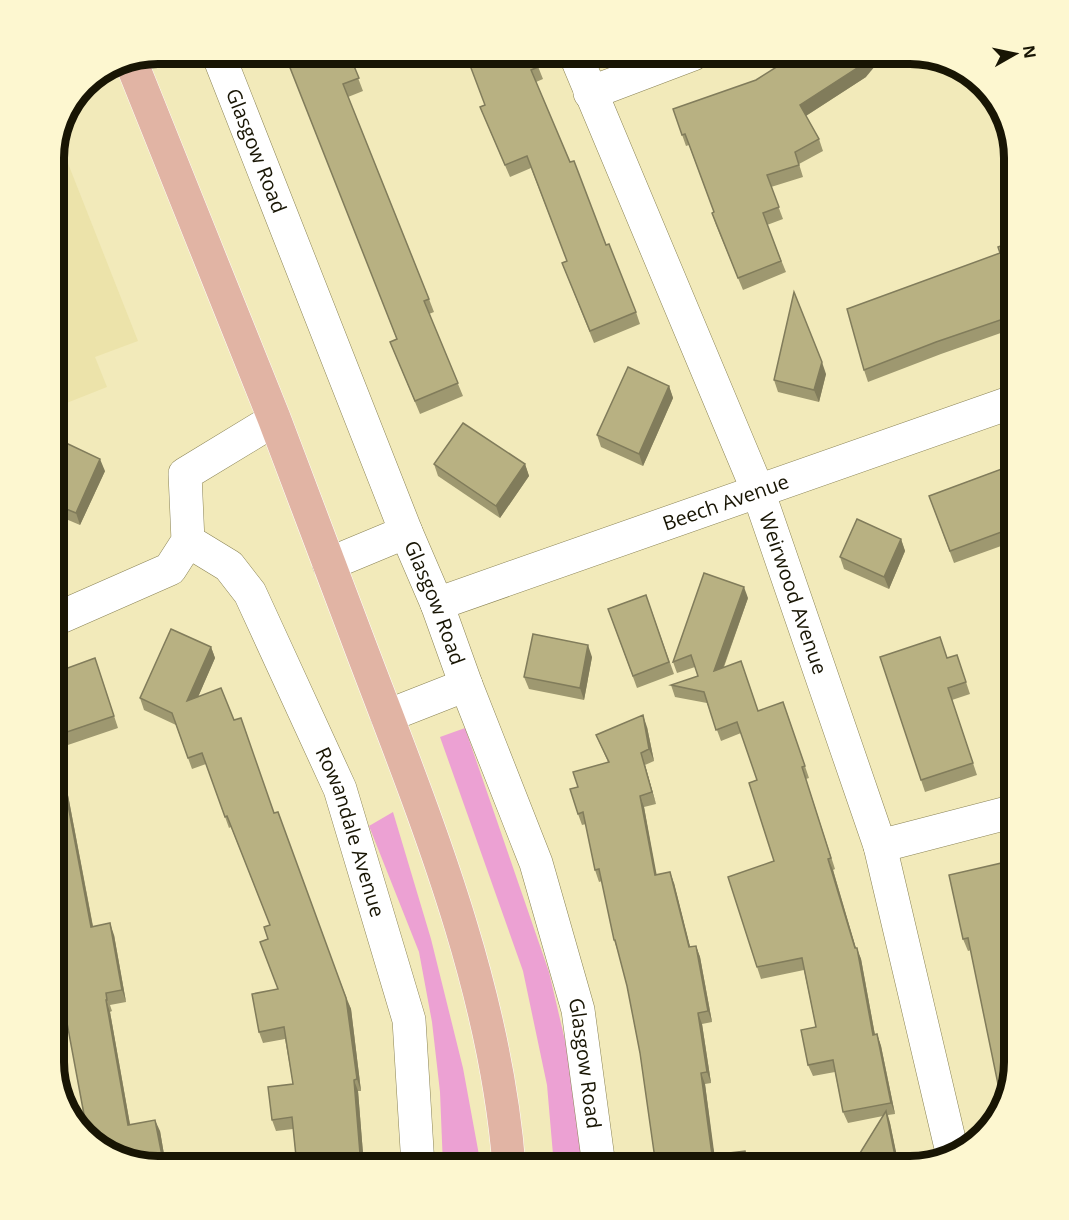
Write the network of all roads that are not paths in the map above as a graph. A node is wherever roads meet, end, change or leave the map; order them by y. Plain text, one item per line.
1 (222, 64) edge
2 (579, 65) edge
3 (665, 65) edge
4 (134, 68) edge
5 (590, 93) junction
6 (1004, 405) edge
7 (274, 420) junction
8 (758, 490) junction
9 (406, 532) junction
10 (188, 541) junction
11 (329, 564) junction
12 (437, 604) junction
13 (64, 615) edge
14 (466, 685) junction
15 (387, 716) junction
16 (1004, 814) edge
17 (880, 846) junction
18 (950, 1147) edge
19 (417, 1156) edge
20 (508, 1156) edge
21 (598, 1156) edge

1 - 9 street, Glasgow Road
2 - 5 street, Weirwood Avenue
3 - 5 street
4 - 7 main road
5 - 8 street, Weirwood Avenue
6 - 8 street, Beech Avenue
7 - 10 street
7 - 11 main road
8 - 12 street, Beech Avenue
8 - 17 street, Weirwood Avenue
9 - 11 street
9 - 12 street, Glasgow Road
10 - 13 street
10 - 19 street, Rowandale Avenue
11 - 15 main road
12 - 14 street, Glasgow Road
14 - 15 street
14 - 21 street, Glasgow Road
15 - 20 main road
16 - 17 street
17 - 18 street, Weirwood Avenue

